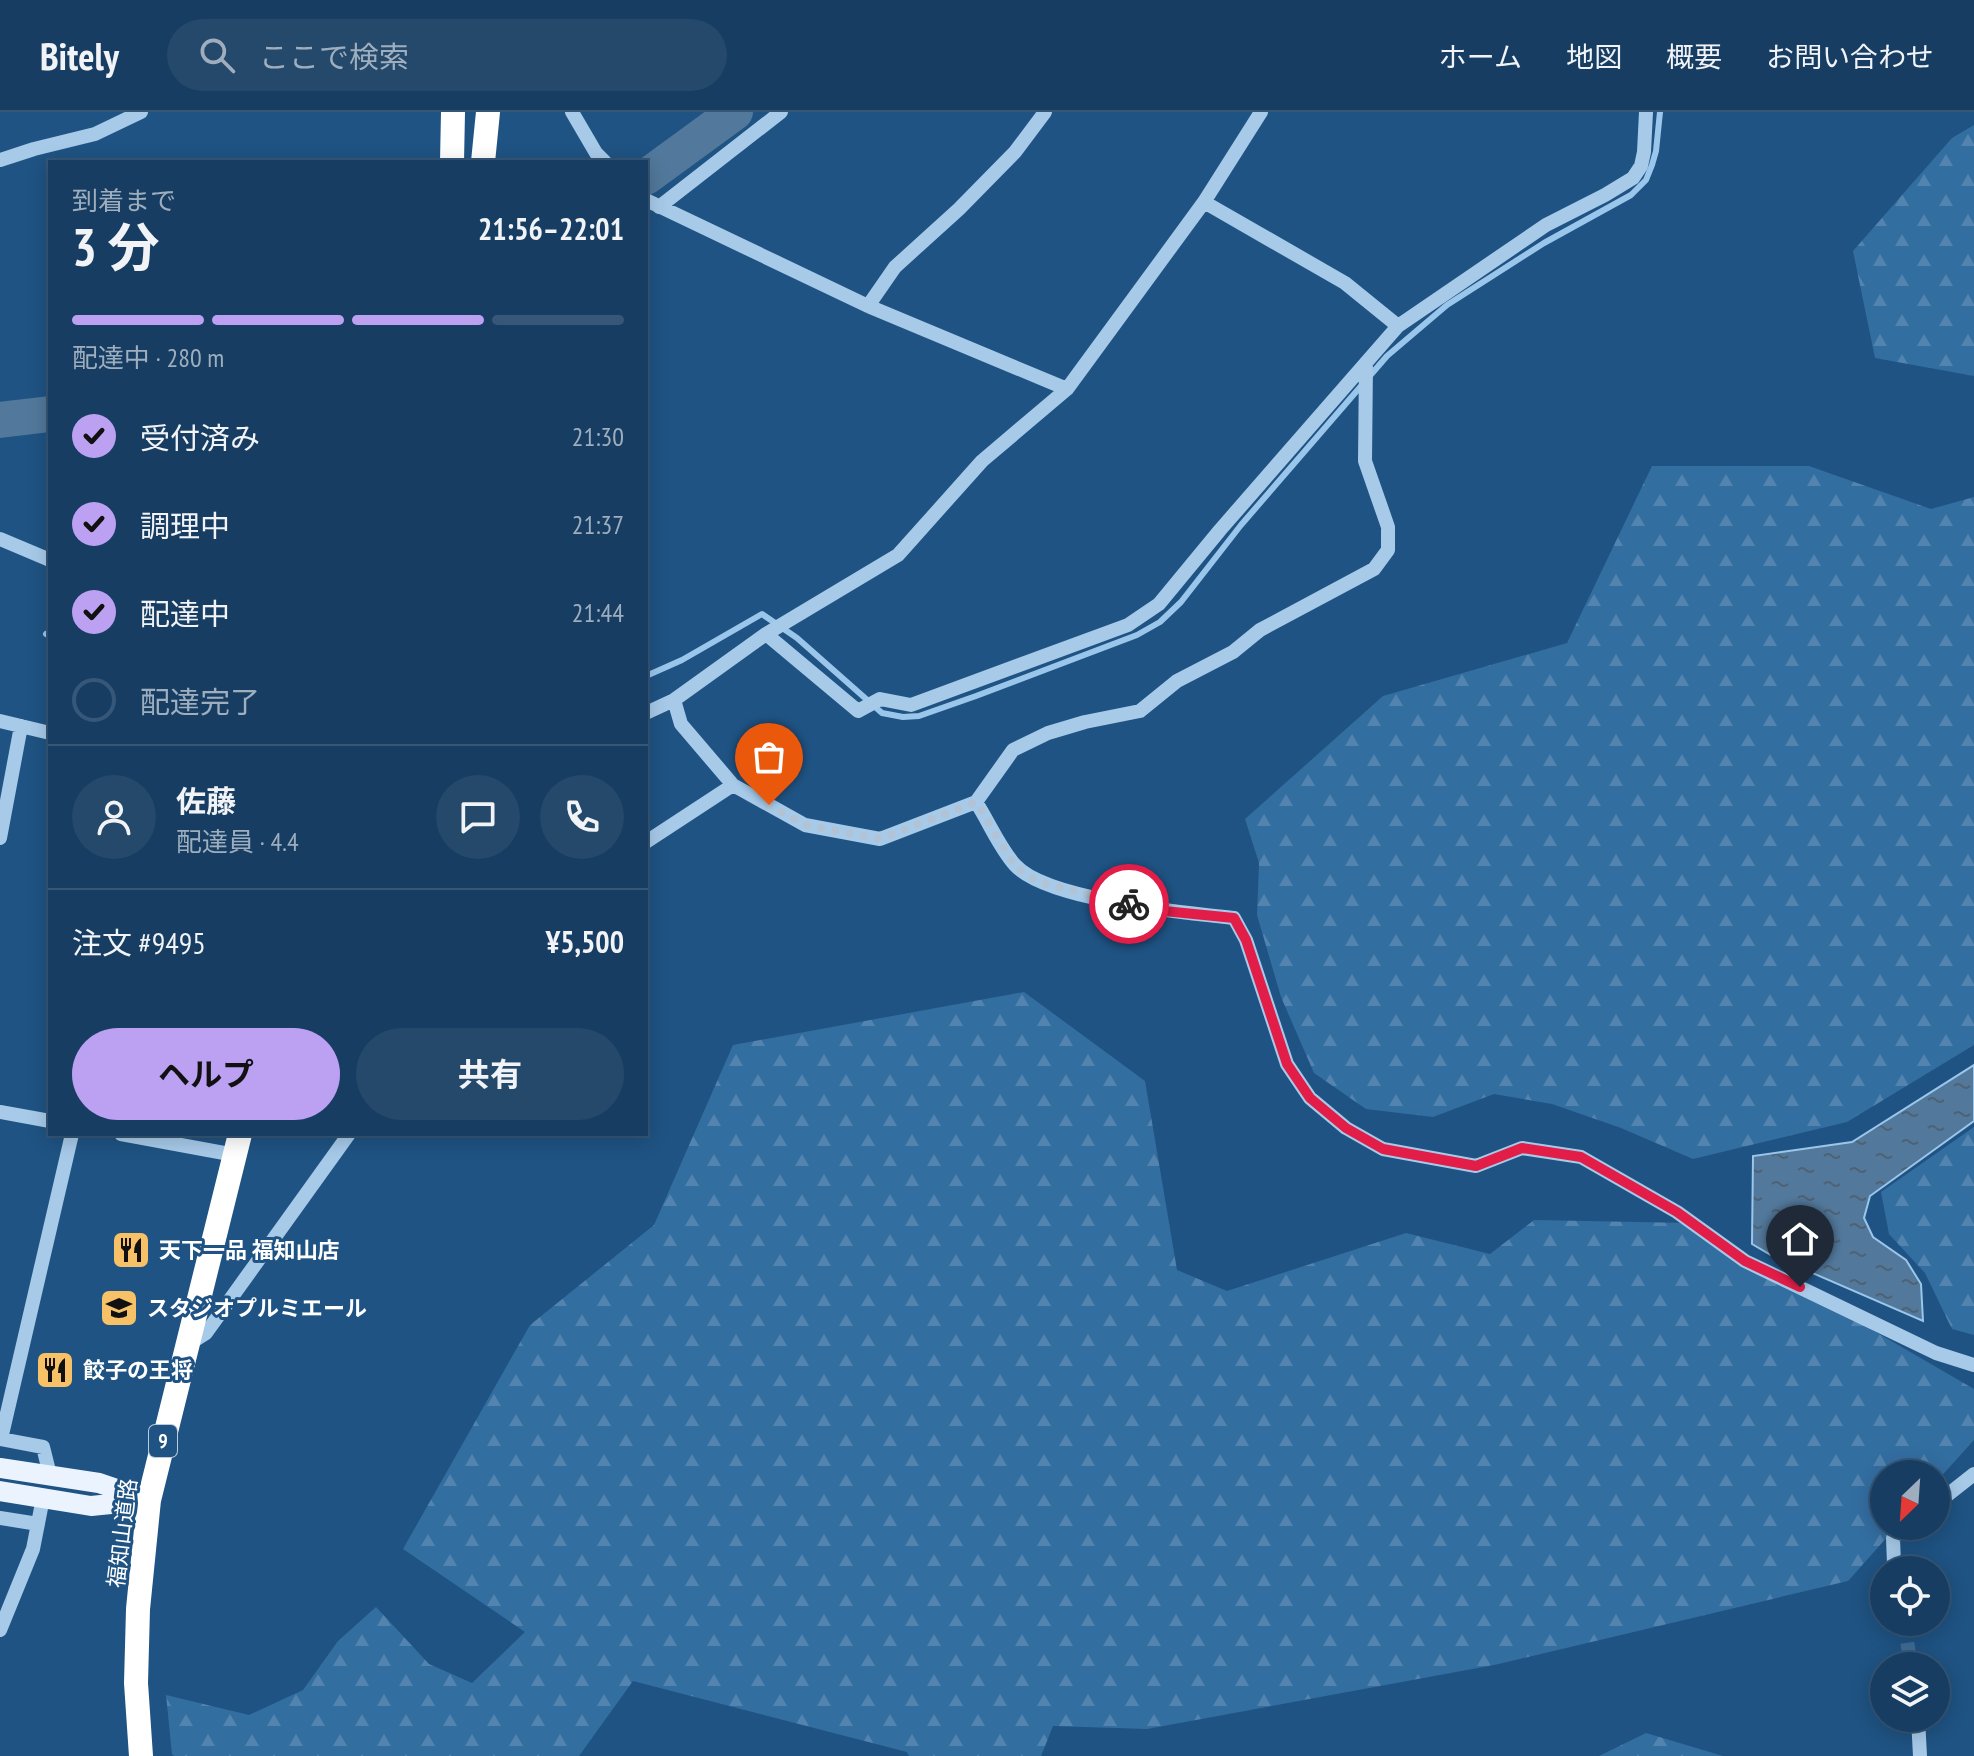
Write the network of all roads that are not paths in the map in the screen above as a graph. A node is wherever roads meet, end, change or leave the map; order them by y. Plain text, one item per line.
1 (141, 112) edge
2 (453, 112) edge
3 (488, 112) edge
4 (572, 112) edge
5 (781, 112) edge
6 (1045, 112) edge
7 (1261, 112) edge
8 (1646, 112) edge
9 (0, 160) edge
10 (452, 160) edge
11 (483, 160) edge
12 (603, 160) edge
13 (1204, 202) junction
14 (652, 204) edge
15 (868, 306) junction
16 (1398, 326) junction
17 (1366, 363) junction
18 (1067, 389) junction
19 (0, 539) edge
20 (48, 559) edge
21 (766, 634) junction
22 (674, 700) junction
23 (648, 712) edge
24 (0, 721) edge
25 (21, 726) junction
26 (48, 733) edge
27 (733, 785) junction
28 (976, 802) junction
29 (0, 838) edge
30 (648, 841) edge
31 (0, 1112) edge
32 (48, 1121) edge
33 (72, 1136) edge
34 (142, 1136) edge
35 (348, 1136) edge
36 (238, 1145) edge
37 (186, 1346) junction
38 (1974, 1365) edge
39 (1, 1439) edge
40 (0, 1468) edge
41 (1974, 1474) edge
42 (50, 1475) junction
43 (0, 1491) edge
44 (1950, 1493) edge
45 (43, 1498) junction
46 (149, 1500) junction
47 (0, 1518) edge
48 (38, 1524) junction
49 (0, 1630) edge
50 (1919, 1732) edge
51 (141, 1756) edge
52 (1920, 1756) edge

1 - 9 street
2 - 10 highway
3 - 11 highway
4 - 12 street
5 - 14 street
6 - 15 street
7 - 13 street
8 - 16 street
13 - 16 street
13 - 18 street
14 - 15 street
15 - 18 street
16 - 17 street
17 - 21 street
17 - 28 street
18 - 21 street
19 - 20 street
21 - 22 street
22 - 23 street
22 - 27 street
24 - 25 street
25 - 26 street
25 - 29 street
27 - 28 street
27 - 30 street
28 - 38 street
31 - 32 street
33 - 39 street
34 - 36 street
35 - 37 street
36 - 37 highway, 福知山道路 / 9
37 - 46 highway, 福知山道路 / 9
39 - 42 street
40 - 42 main road
41 - 44 street
42 - 46 main road
43 - 45 main road
45 - 46 main road
45 - 48 street
46 - 51 highway, 福知山道路 / 9
47 - 48 street
48 - 49 street
50 - 52 street

